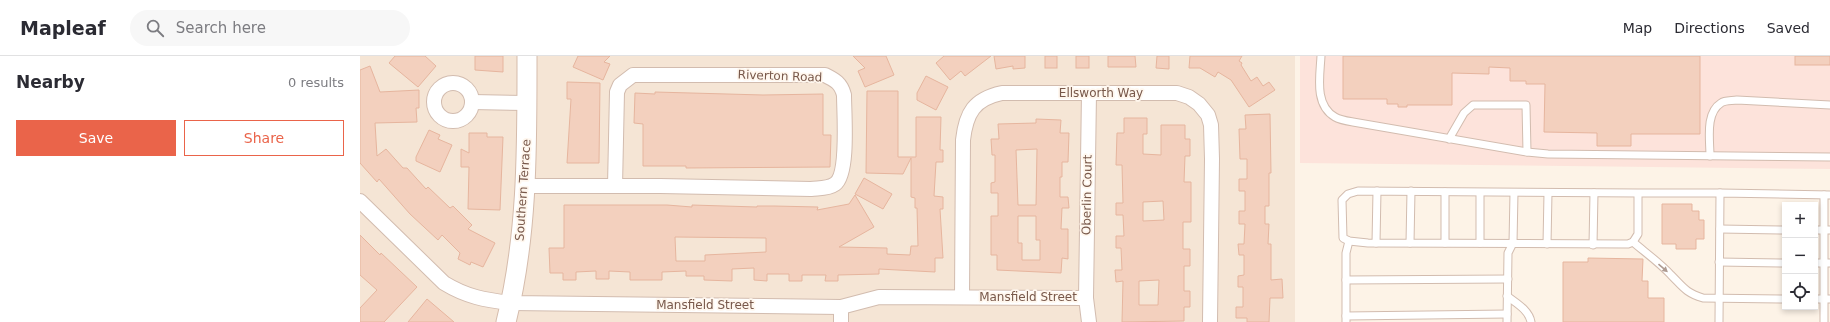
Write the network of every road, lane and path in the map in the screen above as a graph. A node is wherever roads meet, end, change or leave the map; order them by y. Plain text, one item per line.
1 (528, 56) edge
2 (1321, 56) edge
3 (1089, 93) junction
4 (472, 102) dead end
5 (527, 103) junction
6 (1830, 105) edge
7 (1449, 139) junction
8 (1527, 152) junction
9 (1710, 156) junction
10 (1830, 157) edge
11 (526, 186) junction
12 (615, 186) junction
13 (1377, 191) junction
14 (1411, 192) junction
15 (1445, 192) junction
16 (1480, 193) junction
17 (1514, 193) junction
18 (1548, 193) junction
19 (1594, 193) junction
20 (1638, 193) junction
21 (1720, 193) junction
22 (1827, 195) edge
23 (360, 201) edge
24 (1720, 229) junction
25 (1782, 230) edge
26 (1827, 230) edge
27 (1349, 242) junction
28 (1633, 242) junction
29 (1376, 243) junction
30 (1410, 243) junction
31 (1445, 243) junction
32 (1480, 243) junction
33 (1513, 243) junction
34 (1547, 244) junction
35 (1593, 245) junction
36 (1720, 262) junction
37 (1782, 263) edge
38 (1827, 263) edge
39 (1508, 279) junction
40 (1346, 280) junction
41 (1507, 296) junction
42 (962, 297) junction
43 (1086, 298) junction
44 (1719, 298) junction
45 (1782, 299) edge
46 (1827, 299) edge
47 (511, 303) junction
48 (841, 307) junction
49 (1507, 314) junction
50 (1346, 319) edge
51 (506, 322) edge
52 (841, 322) edge
53 (1089, 322) edge
54 (1210, 322) edge
55 (1507, 322) edge
56 (1531, 322) edge
57 (1719, 322) edge
58 (1824, 322) edge

1 - 5 street, Southern Terrace
2 - 7 lane
3 - 42 street, Ellsworth Way
3 - 43 street, Oberlin Court
3 - 54 street, Ellsworth Way
4 - 5 street
5 - 11 street, Southern Terrace
6 - 9 lane
7 - 8 lane
7 - 8 lane
8 - 9 lane
9 - 10 lane
11 - 12 street, Riverton Road
11 - 47 street, Southern Terrace
12 - 12 street, Riverton Road
13 - 14 lane
13 - 27 lane
13 - 29 lane
14 - 15 lane
14 - 30 lane
15 - 16 lane
15 - 31 lane
16 - 17 lane
16 - 32 lane
17 - 18 lane
17 - 33 lane
18 - 19 lane
18 - 34 lane
19 - 20 lane
19 - 35 lane
20 - 21 lane
20 - 28 lane
21 - 22 lane
21 - 24 lane
22 - 26 lane
23 - 47 street, Mansfield Street
24 - 25 lane
24 - 36 lane
26 - 38 lane
27 - 29 lane
27 - 40 lane
28 - 35 lane
28 -> 44 lane
29 - 30 lane
30 - 31 lane
31 - 32 lane
32 - 33 lane
33 - 34 lane
33 - 39 lane
34 - 35 lane
36 - 37 lane
36 - 44 lane
38 - 46 lane
39 - 40 lane
39 - 41 lane
40 - 50 lane
41 - 49 lane
41 - 56 lane
42 - 43 street, Mansfield Street
42 - 48 street, Mansfield Street
43 - 53 street
44 - 45 lane
44 - 57 lane
46 - 58 lane
47 - 48 street, Mansfield Street
47 - 51 street, Southern Terrace
48 - 52 street
49 - 50 lane
49 - 55 lane

